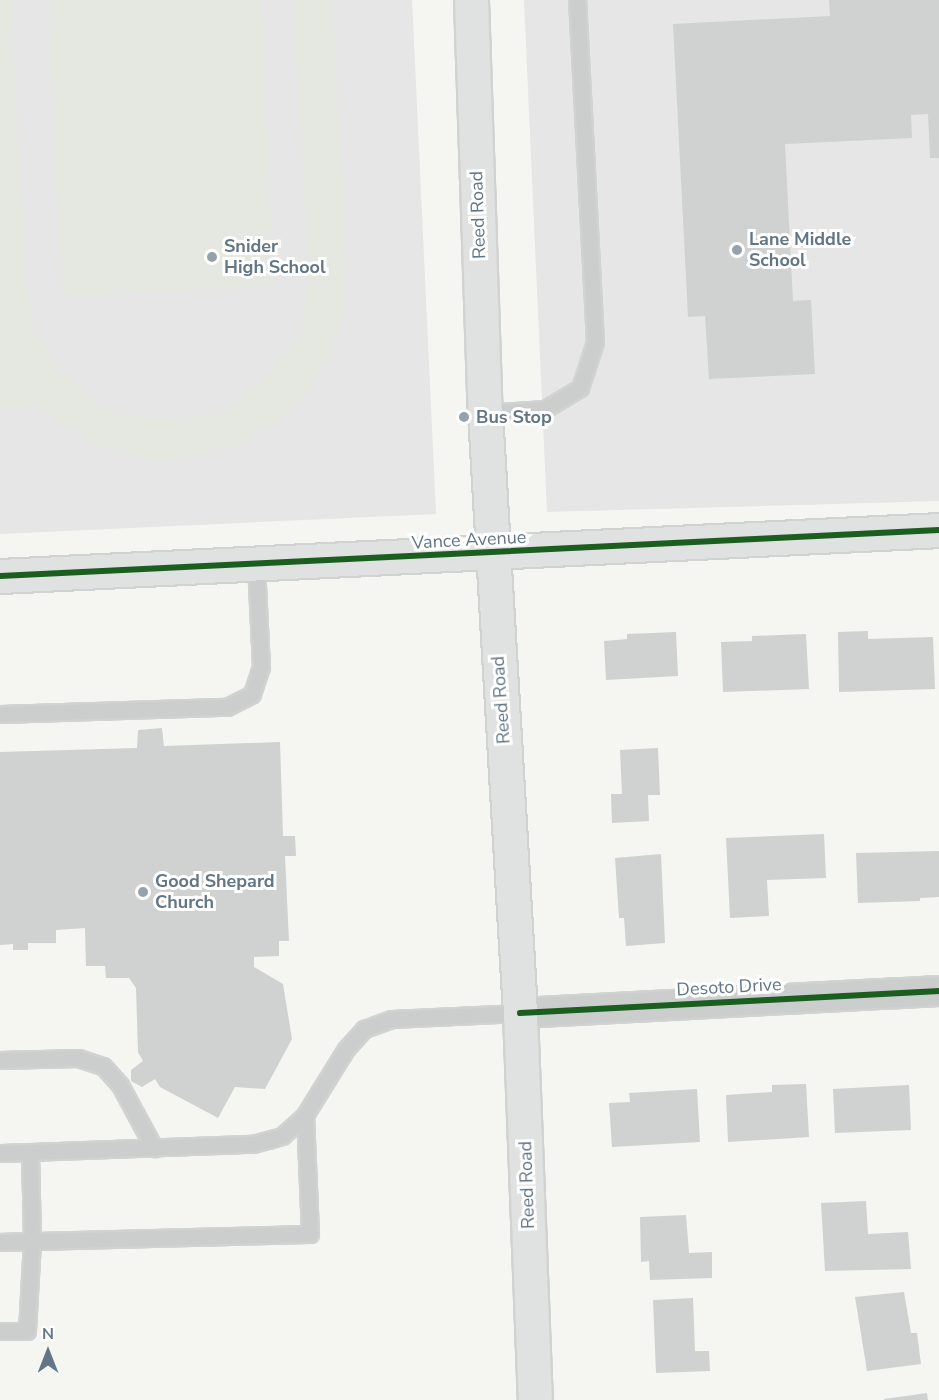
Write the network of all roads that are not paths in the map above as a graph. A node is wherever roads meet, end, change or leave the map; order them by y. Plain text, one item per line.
1 (471, 0) edge
2 (577, 0) edge
3 (485, 413) junction
4 (939, 530) edge
5 (492, 554) junction
6 (256, 564) junction
7 (0, 576) edge
8 (0, 714) edge
9 (939, 991) edge
10 (520, 1013) junction
11 (0, 1060) edge
12 (305, 1115) junction
13 (154, 1148) junction
14 (30, 1152) junction
15 (0, 1153) edge
16 (32, 1241) junction
17 (0, 1242) edge
18 (0, 1331) edge
19 (535, 1400) edge

1 - 3 main road, Reed Road
2 - 3 lane
3 - 5 main road, Reed Road
4 - 5 main road, Vance Avenue
5 - 6 main road, Vance Avenue
5 - 10 main road, Reed Road
6 - 7 main road, Vance Avenue
6 - 8 lane
9 - 10 street, Desoto Drive
10 - 12 lane
10 - 19 main road, Reed Road
11 - 13 lane
12 - 13 lane
12 - 16 lane
13 - 14 lane
14 - 15 lane
14 - 16 lane
16 - 17 lane
16 - 18 lane

